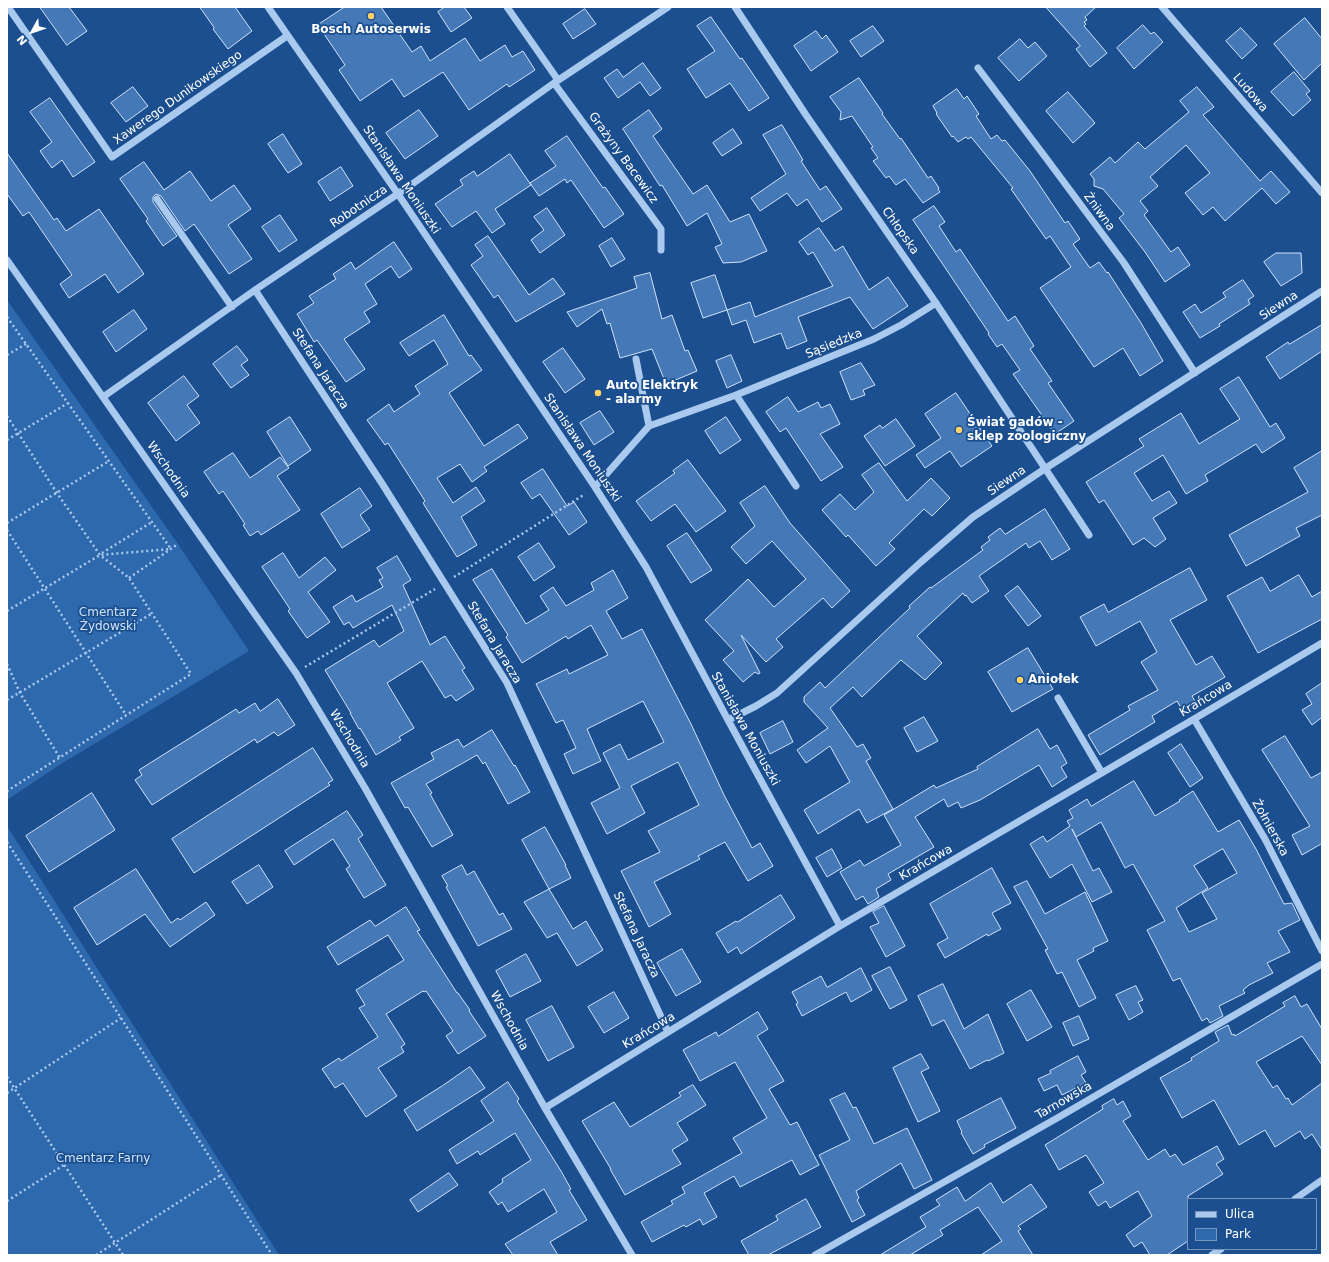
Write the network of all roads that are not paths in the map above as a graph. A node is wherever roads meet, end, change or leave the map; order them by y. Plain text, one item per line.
1 (8, 7) edge
2 (268, 7) edge
3 (507, 7) edge
4 (668, 7) edge
5 (735, 7) edge
6 (1162, 7) edge
7 (287, 36) junction
8 (978, 68) dead end
9 (556, 81) junction
10 (1322, 193) edge
11 (398, 194) junction
12 (157, 200) dead end
13 (661, 250) dead end
14 (7, 260) edge
15 (255, 290) junction
16 (1322, 291) edge
17 (936, 303) junction
18 (232, 307) junction
19 (636, 358) dead end
20 (1195, 373) junction
21 (736, 395) junction
22 (102, 398) junction
23 (649, 426) junction
24 (1046, 468) junction
25 (796, 486) dead end
26 (595, 487) junction
27 (1089, 535) dead end
28 (1322, 643) edge
29 (1058, 698) dead end
30 (1194, 719) junction
31 (728, 720) junction
32 (1102, 773) junction
33 (840, 926) junction
34 (1322, 951) edge
35 (1322, 964) edge
36 (668, 1032) junction
37 (545, 1108) junction
38 (1322, 1180) edge
39 (1295, 1198) edge
40 (632, 1255) edge
41 (815, 1255) edge

1 - 7 street, Xawerego Dunikowskiego
2 - 7 street, Stanisława Moniuszki
3 - 9 street, Grażyny Bacewicz
4 - 9 street, Robotnicza
5 - 17 street, Chłopska
6 - 10 street, Ludowa
7 - 11 street, Stanisława Moniuszki
8 - 20 street, Żniwna
9 - 11 street, Robotnicza
9 - 13 street, Grażyny Bacewicz
11 - 15 street, Robotnicza
11 - 26 street, Stanisława Moniuszki
12 - 18 street
14 - 22 street, Wschodnia
15 - 18 street, Robotnicza
15 - 36 street, Stefana Jaracza
16 - 20 street, Siewna
17 - 21 street, Sąsiedzka
17 - 24 street, Chłopska
18 - 22 street, Robotnicza
19 - 23 street
20 - 24 street, Siewna
21 - 23 street, Sąsiedzka
21 - 25 street
22 - 37 street, Wschodnia
23 - 26 street, Sąsiedzka
24 - 27 street, Chłopska
24 - 31 street, Siewna
26 - 31 street, Stanisława Moniuszki
28 - 30 street, Krańcowa
29 - 32 street
30 - 32 street, Krańcowa
30 - 34 street, Żołnierska
31 - 33 street, Stanisława Moniuszki
32 - 33 street, Krańcowa
33 - 36 street, Krańcowa
35 - 41 street, Tarnowska
36 - 37 street, Krańcowa
37 - 40 street, Wschodnia
38 - 39 street

